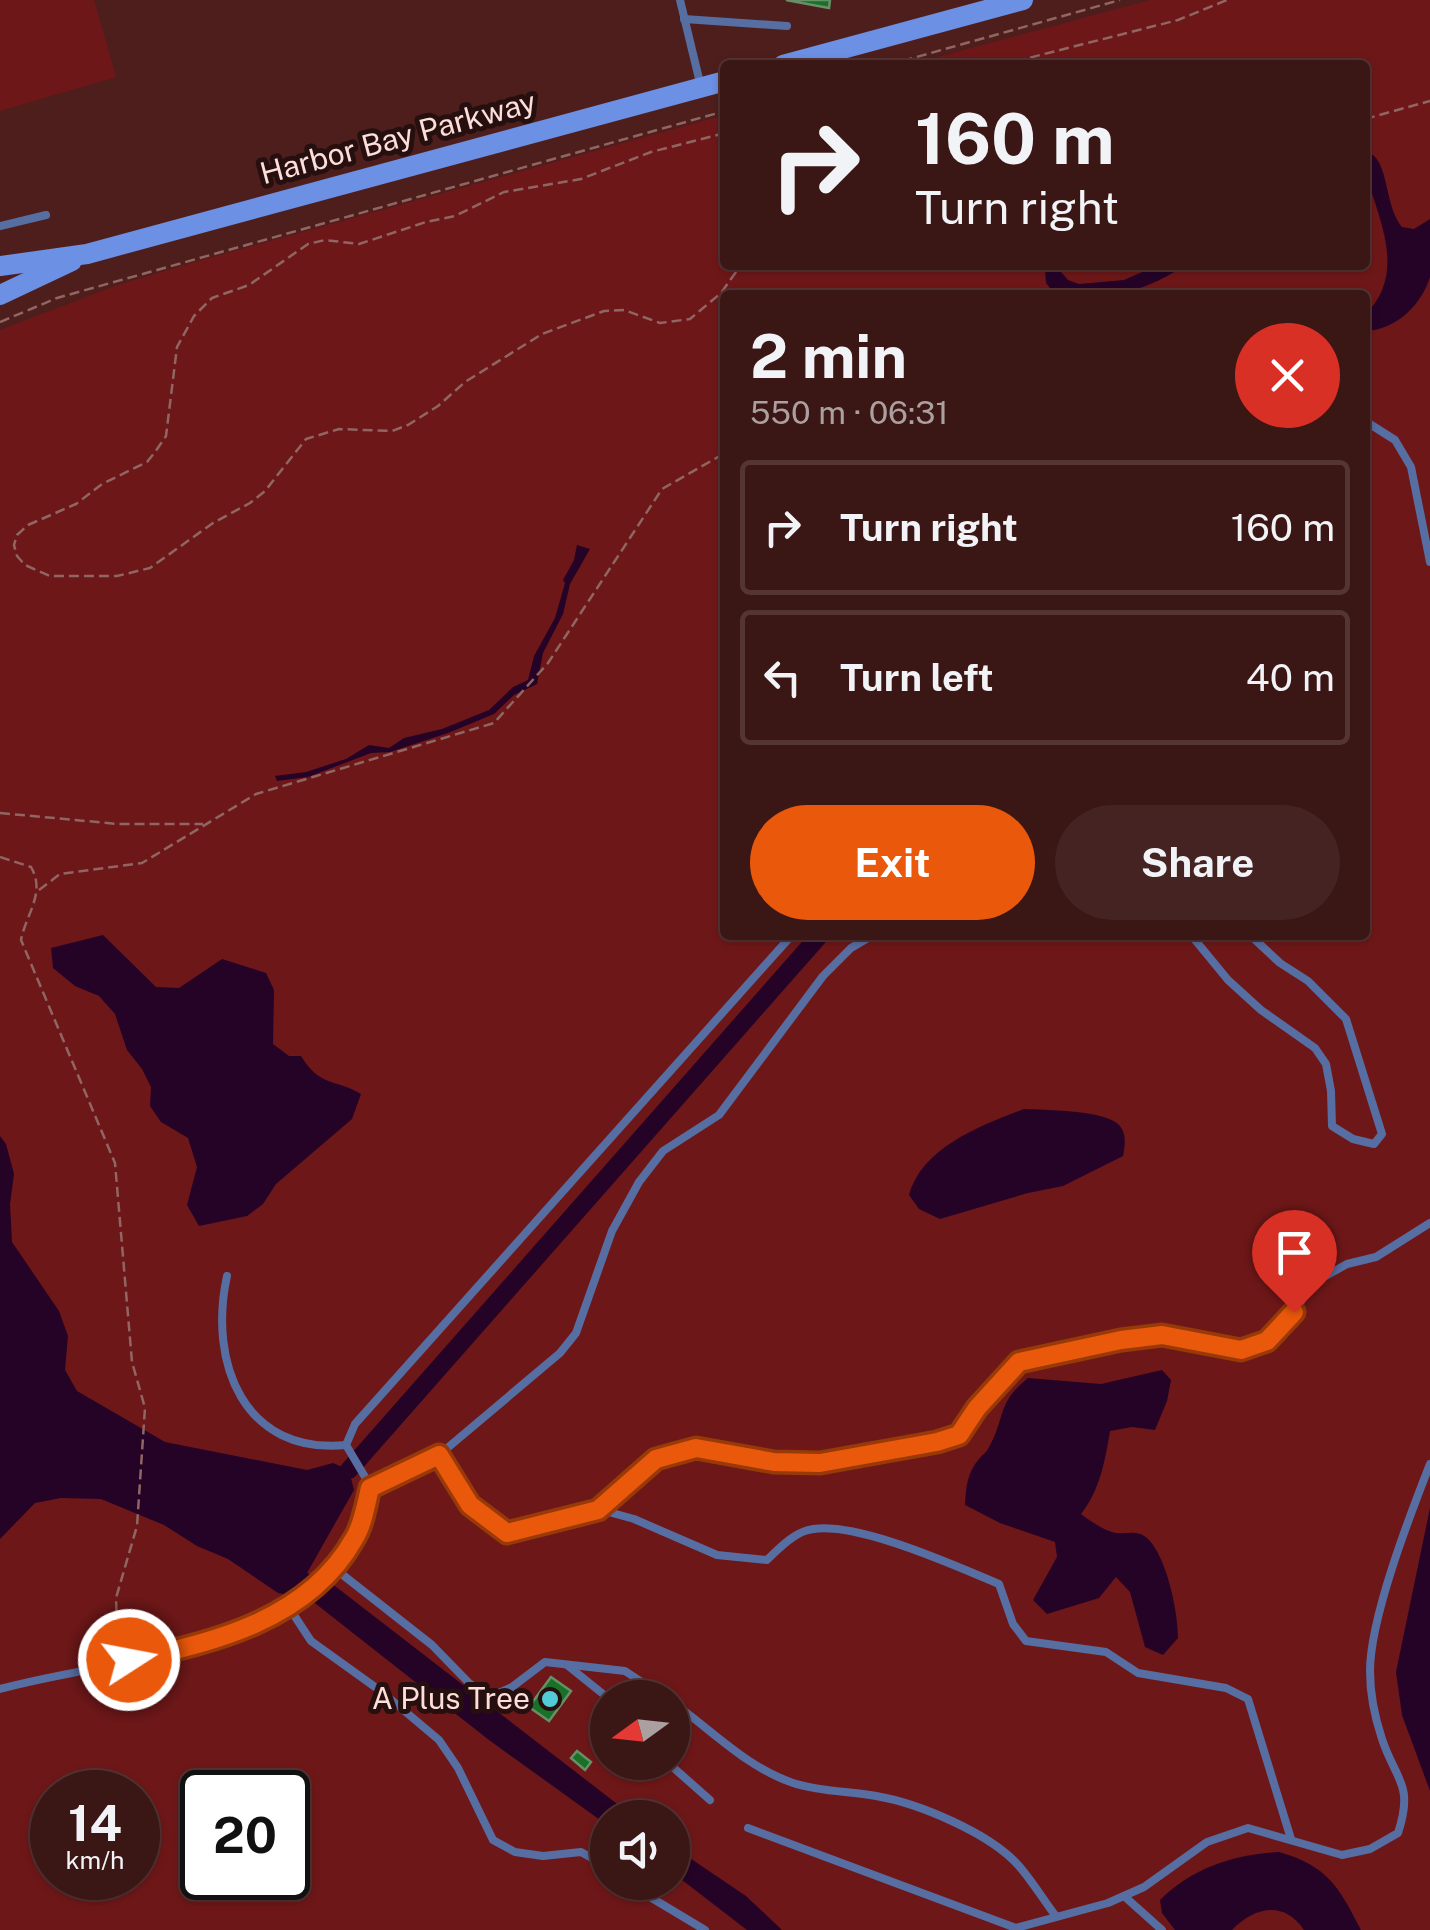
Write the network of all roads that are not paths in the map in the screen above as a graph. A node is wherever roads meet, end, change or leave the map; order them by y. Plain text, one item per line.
1 (680, 0) edge
2 (1023, 0) edge
3 (684, 19) junction
4 (787, 26) dead end
5 (801, 60) edge
6 (720, 82) edge
7 (701, 88) junction
8 (46, 215) dead end
9 (0, 226) edge
10 (87, 254) junction
11 (0, 266) edge
12 (0, 295) edge
13 (1370, 424) edge
14 (1430, 562) edge
15 (788, 940) edge
16 (864, 940) edge
17 (1196, 940) edge
18 (1255, 940) edge
19 (1430, 1223) edge
20 (227, 1276) dead end
21 (346, 1445) junction
22 (439, 1455) junction
23 (1430, 1464) edge
24 (370, 1488) junction
25 (598, 1510) junction
26 (334, 1568) junction
27 (288, 1606) junction
28 (567, 1665) junction
29 (639, 1680) edge
30 (590, 1684) edge
31 (0, 1689) edge
32 (690, 1716) edge
33 (687, 1780) edge
34 (710, 1800) dead end
35 (748, 1828) dead end
36 (1291, 1839) junction
37 (590, 1857) edge
38 (1124, 1896) junction
39 (655, 1900) edge
40 (1056, 1915) junction
41 (705, 1930) edge
42 (1162, 1930) edge

1 - 3 lane
2 - 5 main road
3 - 4 lane
3 - 7 lane
6 - 7 main road, Harbor Bay Parkway
7 - 10 main road, Harbor Bay Parkway
8 - 9 lane
10 - 11 main road, Harbor Bay Parkway
10 - 12 main road, Harbor Bay Parkway
13 - 14 lane
15 - 21 lane
16 - 22 lane
17 - 18 lane
19 - 25 lane
20 - 21 lane
21 - 24 lane
22 - 24 lane
22 - 25 lane
23 - 36 lane
24 - 26 lane
25 - 36 lane
26 - 27 lane
26 - 28 lane
27 - 31 lane
27 - 37 lane
28 - 29 lane
28 - 30 lane
32 - 40 lane
33 - 34 lane
35 - 40 lane
36 - 38 lane
38 - 40 lane
38 - 42 lane
39 - 41 lane

